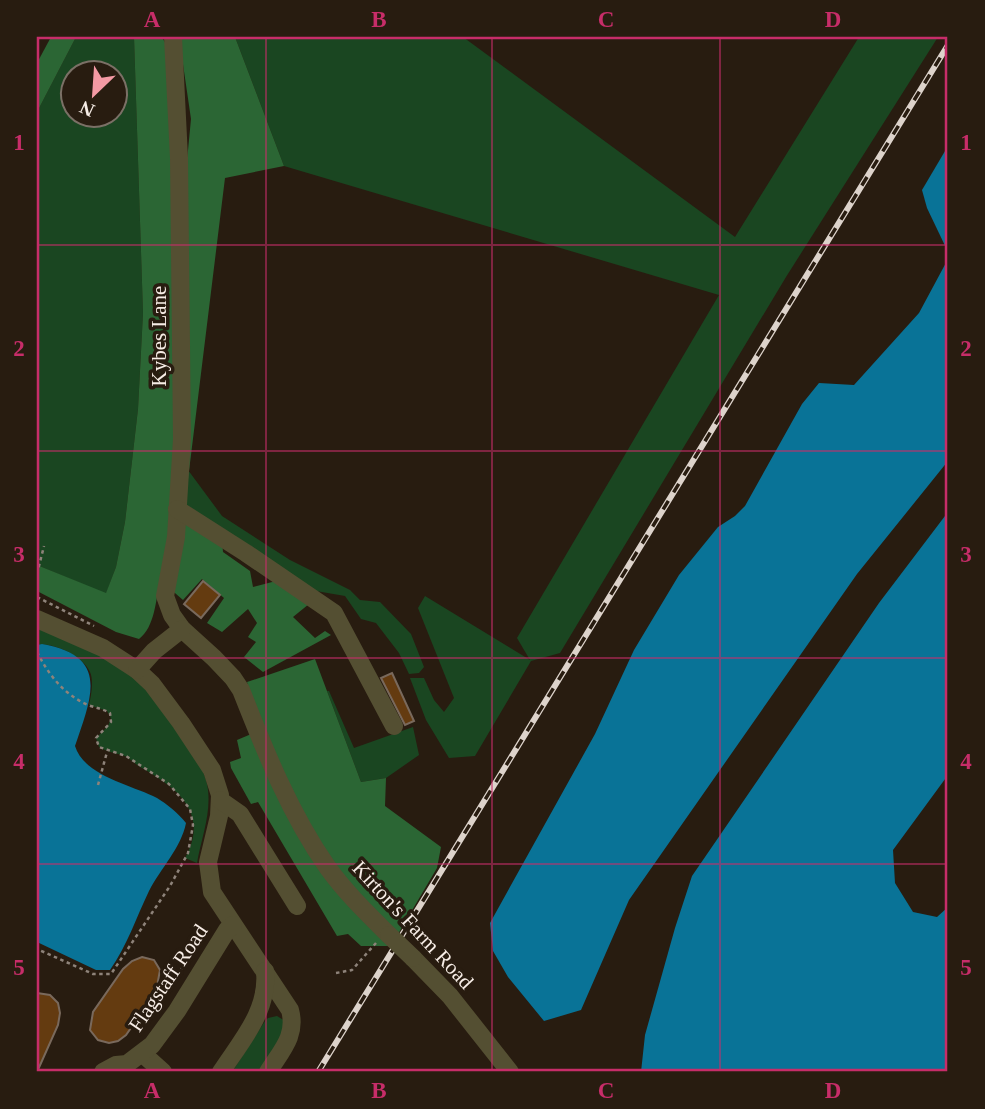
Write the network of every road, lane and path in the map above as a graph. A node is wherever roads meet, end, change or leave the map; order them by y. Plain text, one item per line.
1 (173, 37) edge
2 (177, 509) junction
3 (44, 546) dead end
4 (37, 574) edge
5 (37, 619) edge
6 (182, 629) junction
7 (37, 652) edge
8 (137, 670) junction
9 (394, 726) dead end
10 (107, 751) junction
11 (98, 785) dead end
12 (220, 800) junction
13 (297, 906) dead end
14 (233, 925) junction
15 (37, 949) edge
16 (368, 953) dead end
17 (185, 963) dead end
18 (265, 971) junction
19 (336, 973) dead end
20 (290, 1010) junction
21 (259, 1013) junction
22 (150, 1020) dead end
23 (143, 1054) junction
24 (103, 1072) edge
25 (163, 1072) edge
26 (221, 1072) edge
27 (268, 1072) edge
28 (510, 1072) edge

1 - 2 street, Kybes Lane
2 - 6 street, Kybes Lane
2 - 9 street
3 - 4 path
5 - 8 street, Flagstaff Road
6 - 8 street
6 - 28 street, Kirton's Farm Road, bridge
7 - 10 path
8 - 12 street, Flagstaff Road
10 - 11 path
10 - 15 path
12 - 13 street
12 - 14 street, Flagstaff Road
14 - 18 street, Flagstaff Road
14 - 23 street, Flagstaff Road
16 - 19 path
17 - 22 path
18 - 20 street, Flagstaff Road
18 - 21 street
20 - 21 street
20 - 27 street
21 - 26 street
23 - 24 street, Flagstaff Road
23 - 25 street

